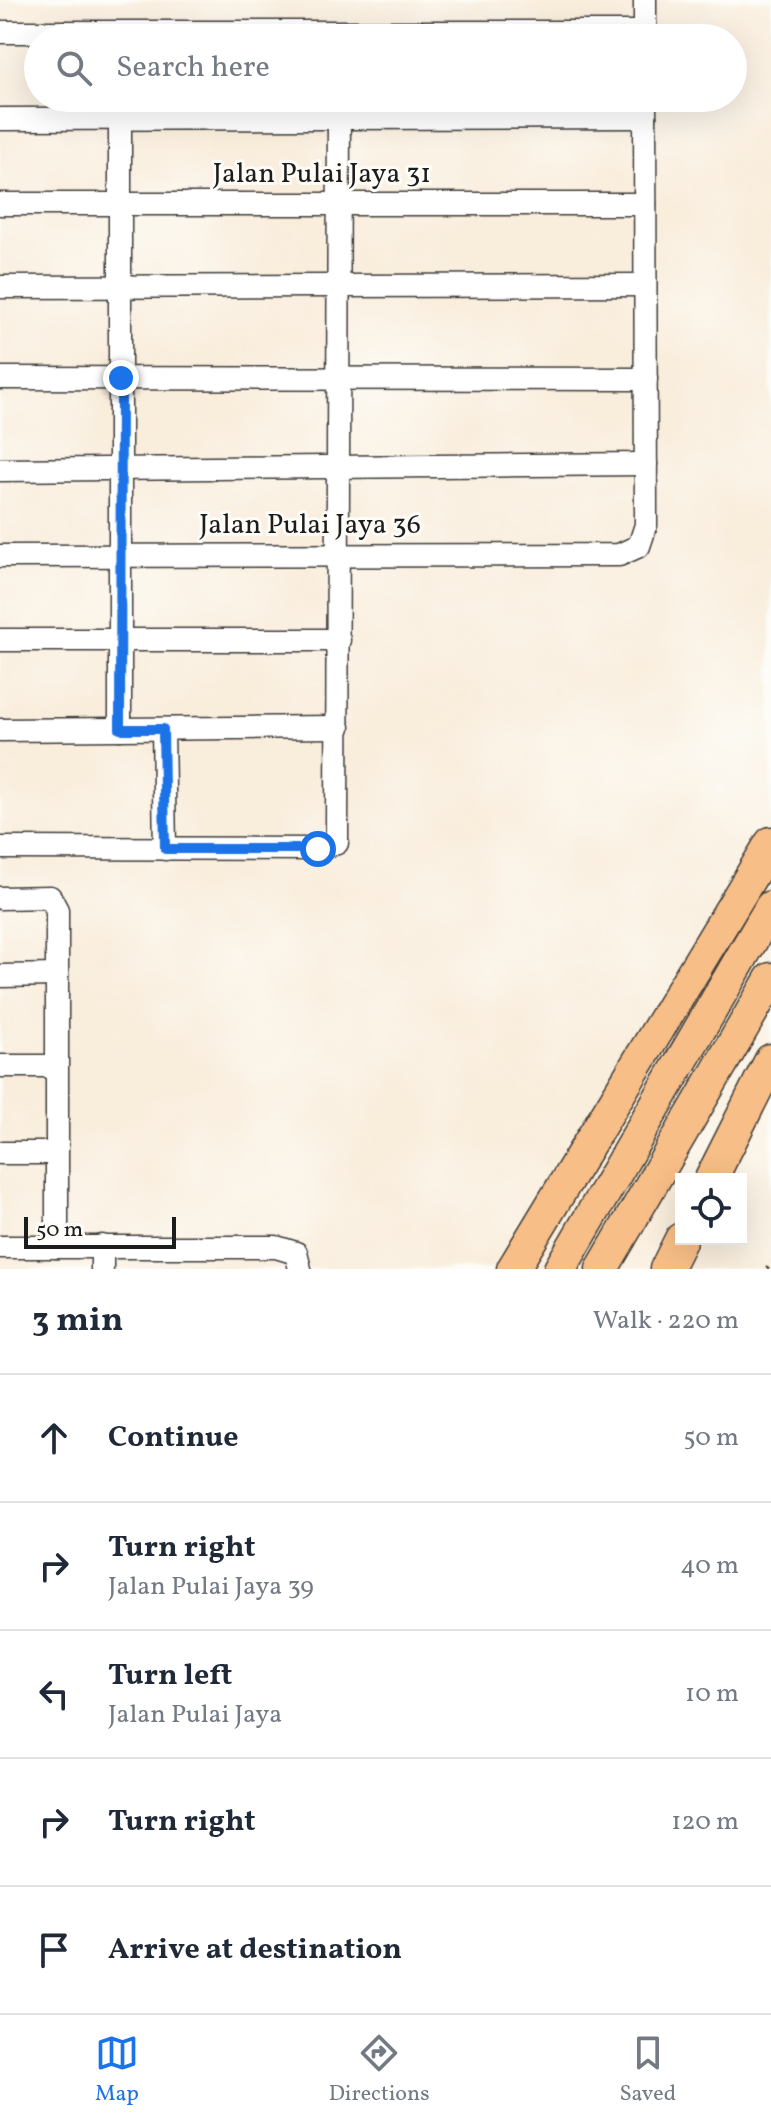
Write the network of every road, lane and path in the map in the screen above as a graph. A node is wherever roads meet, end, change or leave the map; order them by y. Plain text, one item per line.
1 (645, 0) edge
2 (645, 24) edge
3 (0, 32) edge
4 (24, 33) edge
5 (76, 112) edge
6 (120, 112) edge
7 (339, 112) edge
8 (645, 112) edge
9 (0, 119) edge
10 (0, 204) edge
11 (121, 204) junction
12 (338, 204) junction
13 (645, 204) junction
14 (645, 285) junction
15 (337, 286) junction
16 (0, 287) edge
17 (121, 287) junction
18 (338, 377) junction
19 (0, 378) edge
20 (121, 378) junction
21 (646, 379) junction
22 (646, 464) junction
23 (338, 467) junction
24 (120, 469) junction
25 (0, 470) edge
26 (338, 555) junction
27 (0, 556) edge
28 (120, 556) junction
29 (119, 639) junction
30 (0, 640) edge
31 (339, 640) junction
32 (339, 727) junction
33 (120, 729) junction
34 (163, 729) junction
35 (0, 730) edge
36 (771, 843) edge
37 (0, 848) edge
38 (165, 849) junction
39 (0, 898) edge
40 (771, 907) edge
41 (57, 975) junction
42 (0, 976) edge
43 (771, 979) edge
44 (771, 1060) edge
45 (0, 1066) edge
46 (56, 1066) junction
47 (0, 1153) edge
48 (56, 1153) junction
49 (714, 1173) edge
50 (678, 1245) edge
51 (102, 1246) junction
52 (0, 1247) edge
53 (57, 1247) junction
54 (771, 1262) edge
55 (102, 1269) edge
56 (300, 1269) edge
57 (513, 1269) edge
58 (560, 1269) edge
59 (602, 1269) edge
60 (666, 1269) edge
61 (767, 1269) edge

1 - 2 street
3 - 4 street
5 - 9 street
6 - 11 street
7 - 12 street
8 - 13 street
10 - 11 street, Jalan Pulai Jaya 31
11 - 12 street, Jalan Pulai Jaya 31
11 - 17 street
12 - 13 street, Jalan Pulai Jaya 31
12 - 15 street
13 - 14 street
14 - 15 street
14 - 21 street
15 - 17 street
15 - 18 street
16 - 17 street
17 - 20 street
18 - 20 street
18 - 21 street
18 - 23 street
19 - 20 street
20 - 24 street
21 - 22 street
22 - 23 street
22 - 26 street, Jalan Pulai Jaya 36
23 - 24 street
23 - 26 street
24 - 25 street
24 - 28 street
26 - 28 street, Jalan Pulai Jaya 36
26 - 31 street
27 - 28 street, Jalan Pulai Jaya 36
28 - 29 street
29 - 30 street
29 - 31 street
29 - 33 street
31 - 32 street
32 - 34 street
32 - 38 street
33 - 34 street
33 - 35 street
34 - 38 street
36 - 57 highway
37 - 38 street
39 - 41 street
40 - 58 highway
41 - 42 street
41 - 46 street
43 - 59 highway
44 - 49 highway
45 - 46 street
46 - 48 street
47 - 48 street
48 - 53 street
50 - 60 highway
51 - 53 street
51 - 55 street
51 - 56 street
52 - 53 street
54 - 61 path

